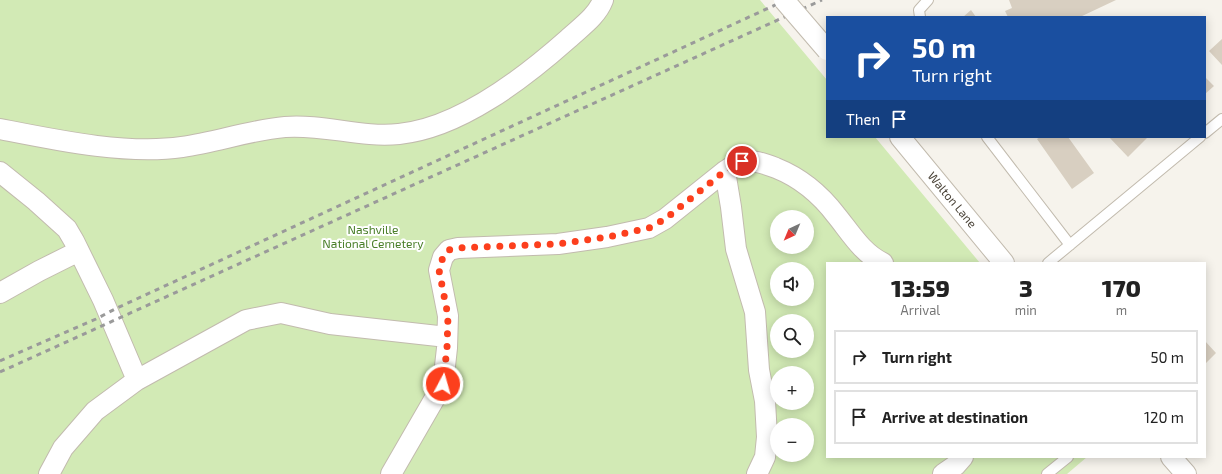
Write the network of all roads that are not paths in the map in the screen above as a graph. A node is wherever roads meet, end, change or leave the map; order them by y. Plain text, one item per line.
1 (603, 0) edge
2 (784, 0) edge
3 (928, 0) edge
4 (920, 16) edge
5 (826, 49) edge
6 (1222, 119) edge
7 (0, 129) edge
8 (1206, 132) edge
9 (901, 138) edge
10 (988, 138) edge
11 (1199, 138) edge
12 (725, 171) junction
13 (0, 172) edge
14 (1070, 245) junction
15 (79, 251) junction
16 (882, 262) edge
17 (1003, 262) edge
18 (1049, 262) edge
19 (0, 293) edge
20 (447, 337) junction
21 (137, 380) junction
22 (962, 458) edge
23 (1067, 458) edge
24 (1172, 458) edge
25 (50, 474) edge
26 (391, 474) edge
27 (757, 474) edge
28 (943, 474) edge
29 (1047, 474) edge
30 (1186, 474) edge

1 - 7 street
2 - 5 street, bridge
3 - 4 lane
6 - 8 lane
9 - 17 street, Walton Lane
10 - 14 lane
11 - 14 lane
12 - 16 street
12 - 20 street
12 - 27 street
13 - 15 street
14 - 18 lane
15 - 19 street
15 - 21 street
20 - 21 street
20 - 26 street
21 - 25 street
22 - 28 street
23 - 29 lane
24 - 30 street

